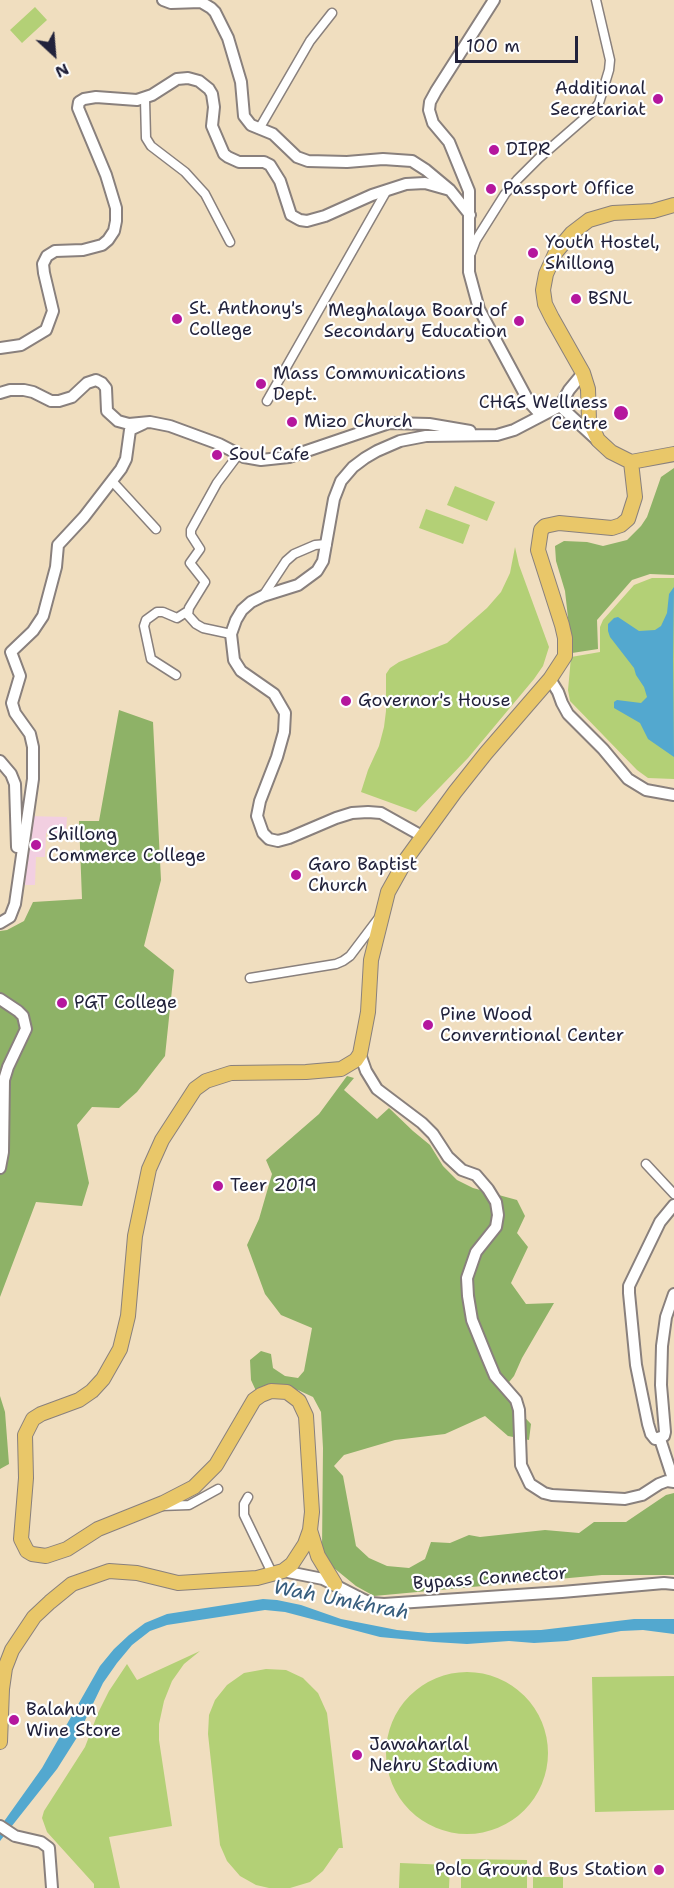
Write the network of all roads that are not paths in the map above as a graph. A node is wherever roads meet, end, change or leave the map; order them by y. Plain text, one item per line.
1 (163, 0) edge
2 (494, 0) edge
3 (596, 0) edge
4 (332, 13) dead end
5 (145, 99) junction
6 (259, 129) junction
7 (387, 190) junction
8 (450, 190) junction
9 (674, 205) edge
10 (470, 215) junction
11 (230, 242) dead end
12 (469, 272) junction
13 (0, 348) edge
14 (583, 373) junction
15 (0, 393) edge
16 (267, 401) dead end
17 (560, 406) junction
18 (542, 415) junction
19 (145, 423) junction
20 (488, 435) junction
21 (601, 443) junction
22 (674, 454) edge
23 (238, 455) junction
24 (631, 462) junction
25 (112, 481) junction
26 (156, 529) dead end
27 (327, 544) junction
28 (263, 596) junction
29 (188, 611) junction
30 (231, 634) junction
31 (176, 675) dead end
32 (550, 679) junction
33 (0, 761) edge
34 (674, 795) edge
35 (422, 836) junction
36 (19, 874) junction
37 (380, 917) junction
38 (0, 923) edge
39 (250, 978) dead end
40 (0, 999) edge
41 (360, 1054) junction
42 (646, 1164) dead end
43 (0, 1167) edge
44 (674, 1194) edge
45 (674, 1205) edge
46 (674, 1294) edge
47 (666, 1430) edge
48 (674, 1482) edge
49 (218, 1489) dead end
50 (248, 1497) dead end
51 (157, 1506) junction
52 (310, 1530) junction
53 (278, 1573) junction
54 (335, 1584) junction
55 (674, 1584) edge
56 (0, 1735) edge
57 (0, 1742) edge
58 (0, 1826) edge
59 (52, 1888) edge

1 - 6 street
2 - 10 street
3 - 12 street
4 - 6 street
5 - 7 street
5 - 11 street
5 - 13 street
6 - 8 street
7 - 8 street
7 - 16 street
8 - 10 street
9 - 14 main road
10 - 12 street
12 - 18 street
14 - 17 street
14 - 21 main road
15 - 19 street
17 - 18 street
17 - 21 street
18 - 20 street
19 - 23 street
19 - 25 street
20 - 23 street
20 - 27 street
21 - 24 main road
22 - 24 main road
23 - 29 street
24 - 32 main road
25 - 26 street
25 - 36 street
27 - 28 street
27 - 28 street
28 - 30 street
29 - 30 street
29 - 31 street
30 - 35 street
32 - 34 street
32 - 35 main road
33 - 36 street
35 - 37 main road
36 - 38 street
37 - 39 street
37 - 41 main road
40 - 43 street
41 - 48 street
41 - 51 main road
42 - 44 street
45 - 47 street
46 - 47 street
47 - 48 street
49 - 51 street
50 - 53 street
51 - 52 main road
52 - 53 main road
52 - 54 main road
53 - 54 street, Bypass Connector
53 - 56 main road, Bypass Connector
54 - 55 street, Bypass Connector
56 - 57 main road, Bypass Connector
58 - 59 street

